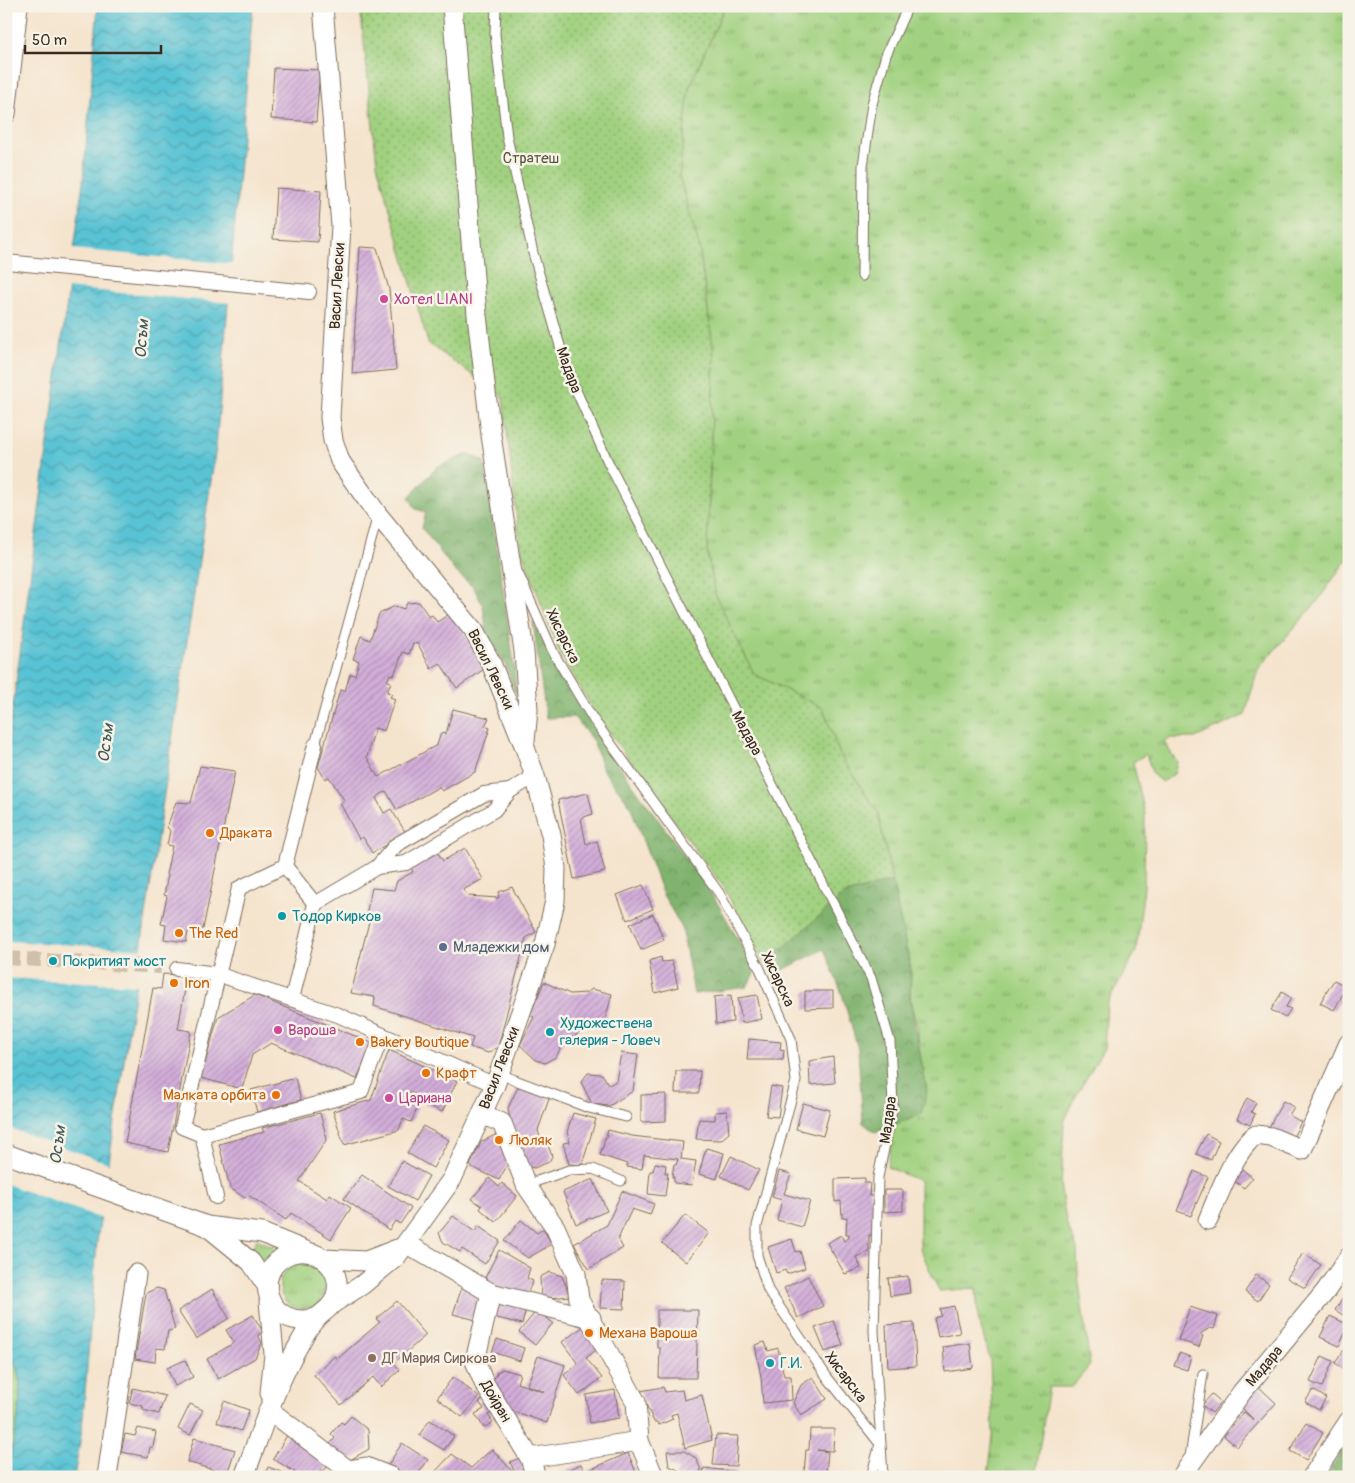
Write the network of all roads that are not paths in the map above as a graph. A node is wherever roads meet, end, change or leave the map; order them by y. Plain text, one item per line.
1 (18, 6) edge
2 (323, 6) edge
3 (452, 6) edge
4 (496, 6) edge
5 (908, 6) edge
6 (6, 114) edge
7 (6, 262) edge
8 (862, 276) dead end
9 (308, 292) dead end
10 (378, 515) junction
11 (507, 548) junction
12 (315, 744) joint
13 (524, 745) junction
14 (535, 776) junction
15 (510, 791) junction
16 (285, 866) junction
17 (377, 867) junction
18 (315, 904) junction
19 (177, 969) tunnel mouth
20 (217, 974) junction
21 (292, 998) junction
22 (382, 1034) junction
23 (1349, 1044) edge
24 (497, 1079) junction
25 (482, 1114) junction
26 (626, 1117) dead end
27 (202, 1135) junction
28 (6, 1154) edge
29 (621, 1181) dead end
30 (526, 1185) junction
31 (216, 1197) dead end
32 (1208, 1220) dead end
33 (207, 1226) junction
34 (407, 1244) junction
35 (317, 1256) junction
36 (1349, 1257) edge
37 (136, 1274) dead end
38 (268, 1292) junction
39 (491, 1293) junction
40 (332, 1304) junction
41 (316, 1318) junction
42 (591, 1318) junction
43 (1203, 1374) dead end
44 (269, 1410) junction
45 (1349, 1421) edge
46 (639, 1440) junction
47 (880, 1444) junction
48 (530, 1458) junction
49 (1185, 1472) edge
50 (349, 1473) edge
51 (107, 1477) edge
52 (244, 1477) edge
53 (392, 1477) edge
54 (536, 1477) edge
55 (654, 1477) edge
56 (870, 1477) edge
57 (883, 1477) edge
58 (1312, 1477) edge

1 - 6 street
2 - 10 street, Васил Левски
3 - 11 street
4 - 47 lane, Мадара
5 - 8 lane
7 - 9 street
10 - 12 lane
10 - 13 street, Васил Левски
11 - 13 street
11 - 47 lane, Хисарска
12 - 16 street
13 - 14 street, Васил Левски
14 - 15 street
14 - 24 street, Васил Левски
15 - 17 street
15 - 17 street
16 - 18 street
16 - 20 street
17 - 18 street
18 - 21 street
19 - 20 street
20 - 21 street
20 - 27 street
21 - 22 street
22 - 24 street
22 - 27 street
23 - 32 street
24 - 25 street, Васил Левски
24 - 26 lane
25 - 30 street
25 - 34 street, Васил Левски
27 - 31 street
28 - 33 street
29 - 30 lane
30 - 42 street
33 - 35 street
33 - 38 street
34 - 35 street
34 - 39 street
34 - 40 street, Васил Левски
35 - 38 street
35 - 40 street
36 - 49 street, Мадара
37 - 51 street
38 - 41 street
38 - 44 street
39 - 42 street
39 - 48 street, Дойран
40 - 41 street
41 - 44 street
42 - 46 street
43 - 49 lane
44 - 50 street
44 - 52 street
45 - 58 street
46 - 48 street
46 - 55 street
47 - 56 lane
47 - 57 lane, Мадара
48 - 54 street, Дойран
50 - 53 street

